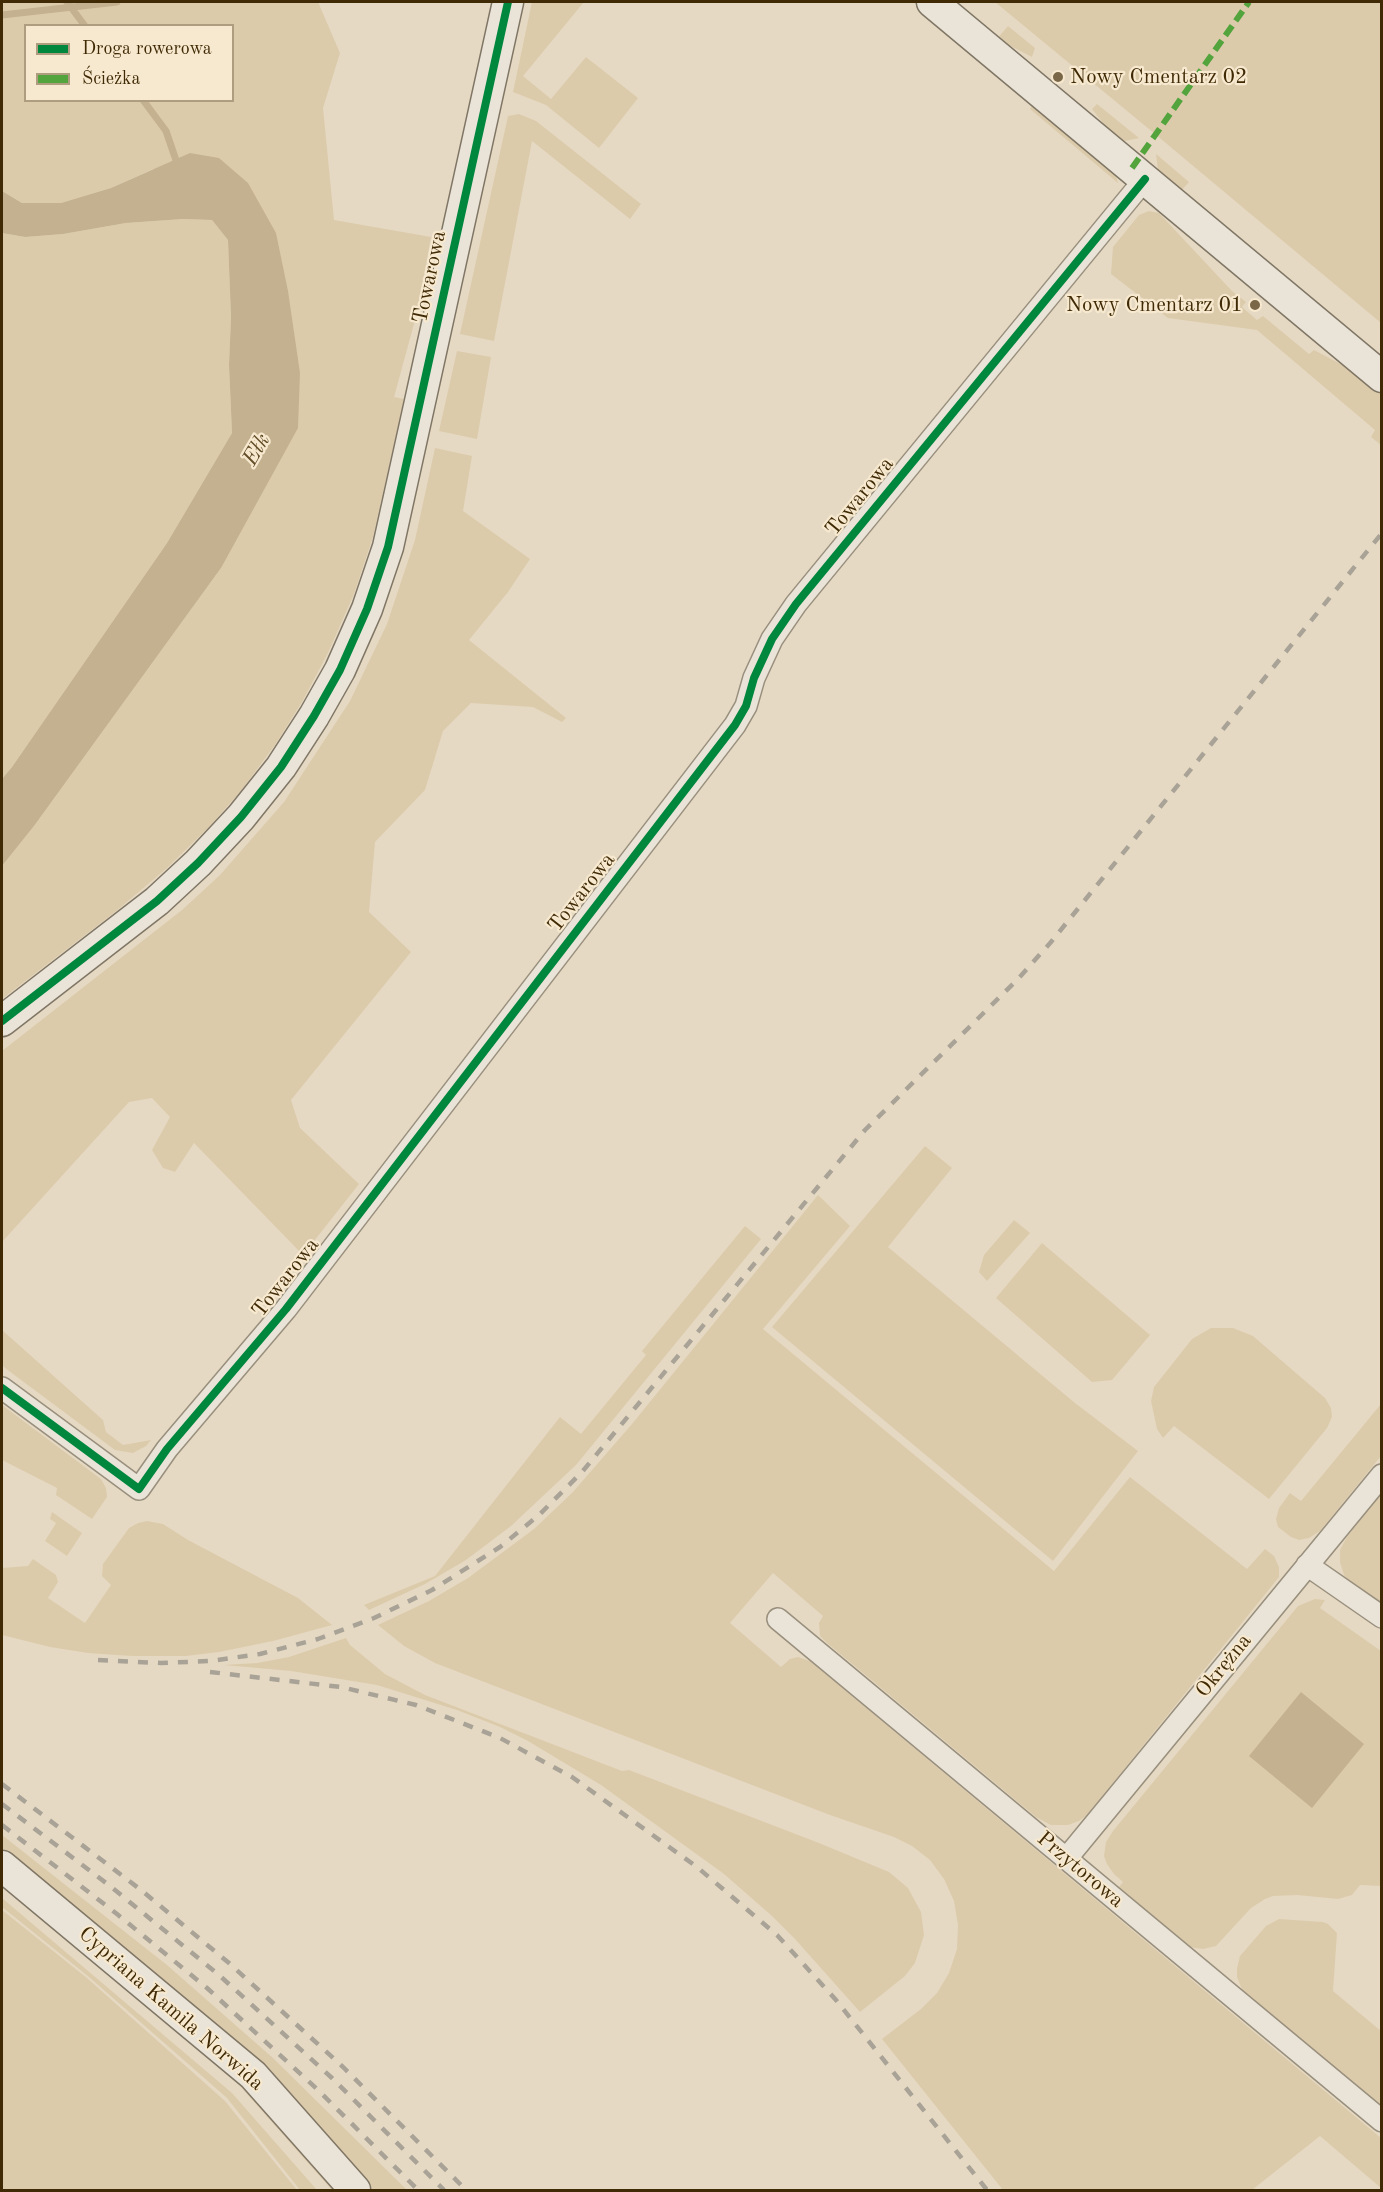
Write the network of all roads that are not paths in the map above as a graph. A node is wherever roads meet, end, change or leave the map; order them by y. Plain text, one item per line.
1 (508, 2) edge
2 (932, 2) edge
3 (1145, 179) junction
4 (1382, 377) edge
5 (2, 1021) edge
6 (2, 1388) edge
7 (1382, 1475) edge
8 (1307, 1565) junction
9 (1382, 1617) edge
10 (778, 1619) dead end
11 (1066, 1858) junction
12 (2, 1866) edge
13 (1382, 2121) edge
14 (355, 2190) edge

1 - 5 street, Towarowa
2 - 3 street
3 - 4 street
3 - 6 street, Towarowa
7 - 8 street, Okrężna
8 - 9 street
8 - 11 street, Okrężna
10 - 11 street, Przytorowa
11 - 13 street, Przytorowa
12 - 14 street, Cypriana Kamila Norwida

